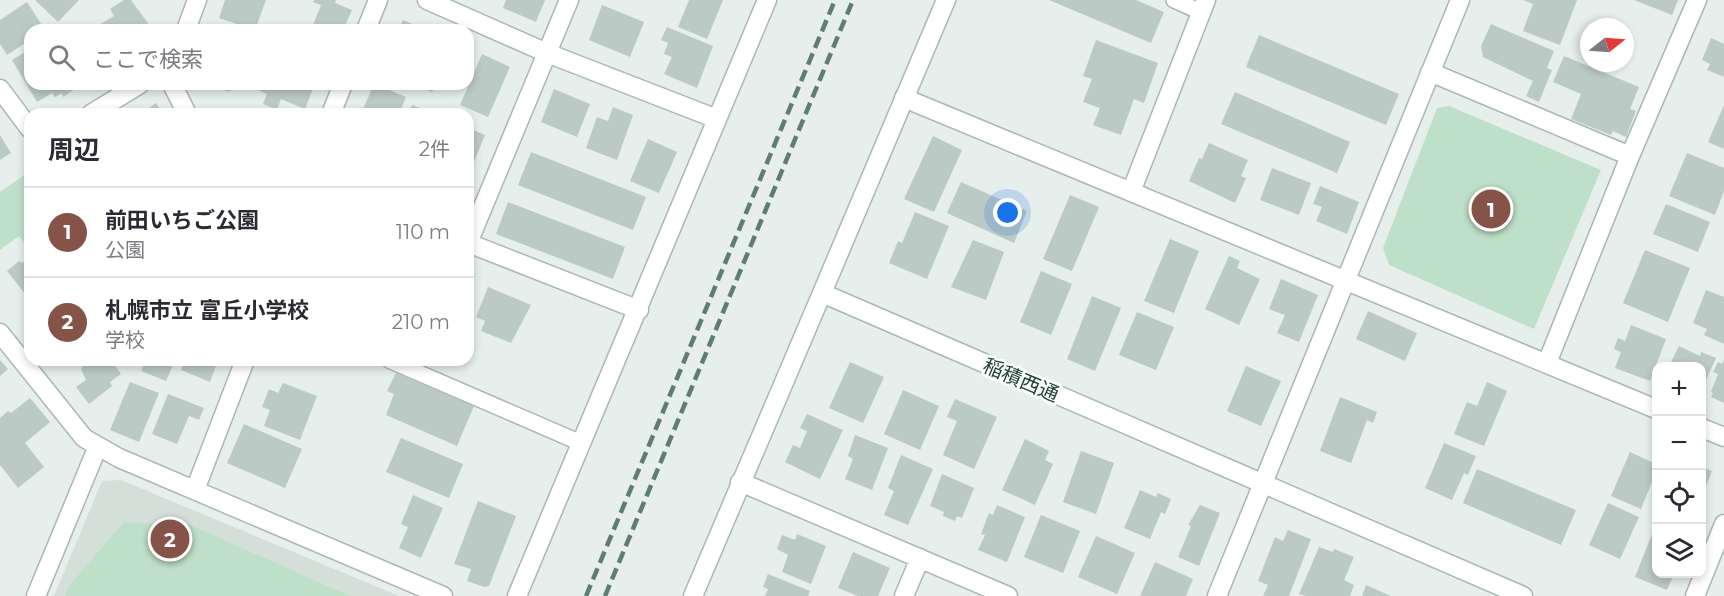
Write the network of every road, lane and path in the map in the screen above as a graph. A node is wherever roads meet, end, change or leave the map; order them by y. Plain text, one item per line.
1 (197, 0) edge
2 (378, 0) edge
3 (427, 0) edge
4 (569, 0) edge
5 (767, 0) edge
6 (946, 0) edge
7 (1174, 0) edge
8 (1460, 0) edge
9 (1697, 0) edge
10 (1204, 6) edge
11 (188, 24) edge
12 (368, 24) edge
13 (547, 53) junction
14 (1430, 72) junction
15 (0, 89) edge
16 (130, 90) edge
17 (175, 90) edge
18 (341, 90) edge
19 (904, 98) junction
20 (101, 108) edge
21 (184, 108) edge
22 (333, 108) edge
23 (717, 119) junction
24 (24, 121) edge
25 (1630, 156) junction
26 (1131, 192) junction
27 (474, 229) edge
28 (474, 245) edge
29 (1344, 281) junction
30 (822, 293) junction
31 (639, 310) junction
32 (0, 333) edge
33 (24, 363) edge
34 (1547, 363) junction
35 (26, 366) edge
36 (243, 366) edge
37 (402, 366) edge
38 (1652, 407) edge
39 (1706, 430) edge
40 (1724, 437) edge
41 (581, 442) junction
42 (98, 446) junction
43 (740, 482) junction
44 (1262, 484) junction
45 (195, 490) junction
46 (1724, 524) edge
47 (920, 558) junction
48 (36, 596) edge
49 (443, 596) edge
50 (518, 596) edge
51 (693, 596) edge
52 (904, 596) edge
53 (1008, 596) edge
54 (1217, 596) edge
55 (1523, 596) edge
56 (1695, 596) edge

1 - 11 street
2 - 12 street
3 - 13 street
4 - 13 street
5 - 23 street
6 - 19 street
7 - 10 lane
8 - 14 street
9 - 25 street
10 - 26 street
13 - 23 street
13 - 27 street
14 - 25 street
14 - 29 street
15 - 24 street
16 - 20 street
17 - 21 street
18 - 22 street
19 - 26 street
19 - 30 street
23 - 31 street
25 - 34 street
26 - 29 street
28 - 31 street
29 - 34 street
29 - 44 street
30 - 43 street
30 - 44 street, 稲積西通
31 - 41 street
32 - 33 street
34 - 38 street
35 - 42 street
36 - 45 street
37 - 41 lane
39 - 40 street
41 - 50 street
42 - 45 street
42 - 48 street
43 - 47 street
43 - 51 street
44 - 54 street
44 - 55 street, 稲積西通
45 - 49 street
46 - 56 street
47 - 52 street
47 - 53 street

